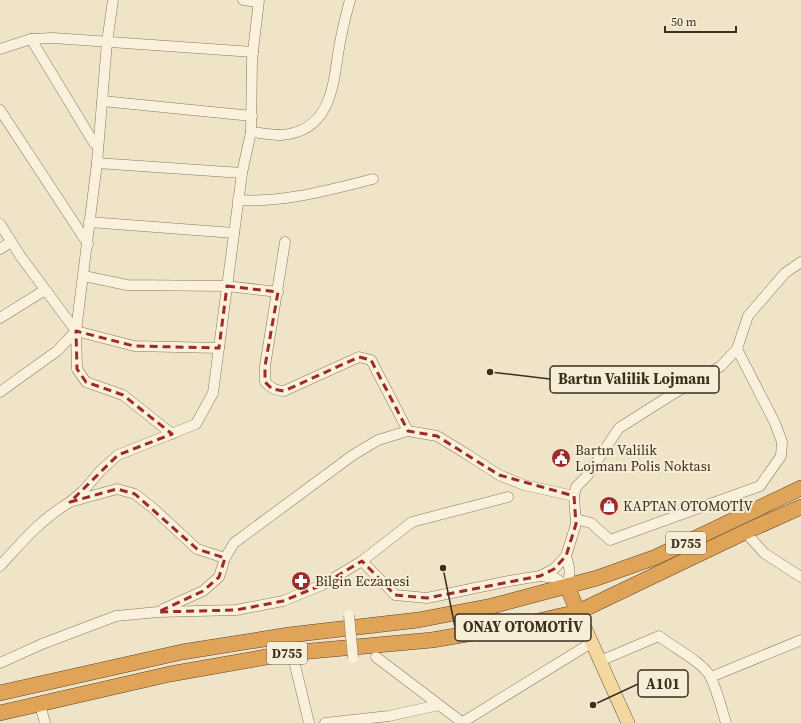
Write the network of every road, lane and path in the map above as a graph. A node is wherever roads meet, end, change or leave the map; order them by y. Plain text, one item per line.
1 (113, 0) edge
2 (243, 0) edge
3 (350, 0) edge
4 (258, 1) edge
5 (31, 39) junction
6 (107, 42) junction
7 (0, 48) edge
8 (253, 52) junction
9 (102, 101) junction
10 (0, 110) edge
11 (252, 116) junction
12 (251, 132) junction
13 (98, 146) junction
14 (97, 163) junction
15 (242, 173) junction
16 (373, 179) dead end
17 (238, 200) junction
18 (89, 222) junction
19 (0, 224) edge
20 (234, 233) junction
21 (11, 242) junction
22 (284, 242) dead end
23 (88, 244) junction
24 (0, 249) edge
25 (801, 262) edge
26 (84, 276) junction
27 (227, 286) junction
28 (45, 290) junction
29 (278, 292) junction
30 (0, 318) edge
31 (76, 331) junction
32 (219, 348) junction
33 (737, 350) junction
34 (0, 392) edge
35 (408, 431) junction
36 (172, 434) junction
37 (801, 488) edge
38 (574, 496) junction
39 (508, 497) dead end
40 (70, 502) junction
41 (801, 507) edge
42 (576, 519) junction
43 (745, 532) junction
44 (5, 556) edge
45 (566, 556) junction
46 (225, 558) junction
47 (362, 561) junction
48 (0, 566) edge
49 (540, 576) junction
50 (801, 577) edge
51 (567, 586) junction
52 (158, 612) junction
53 (578, 612) junction
54 (349, 614) dead end
55 (801, 640) edge
56 (591, 643) junction
57 (376, 657) dead end
58 (353, 658) dead end
59 (600, 661) junction
60 (0, 663) edge
61 (296, 665) dead end
62 (711, 677) junction
63 (0, 693) edge
64 (40, 704) junction
65 (439, 705) junction
66 (0, 713) edge
67 (367, 721) edge
68 (45, 723) edge
69 (309, 723) edge
70 (325, 723) edge
71 (463, 723) edge
72 (628, 723) edge
73 (726, 723) edge

1 - 6 street
2 - 4 street
3 - 12 street
4 - 8 street
5 - 6 street
5 - 7 street
5 - 13 street
6 - 8 street
6 - 9 street
8 - 11 street
9 - 11 street
9 - 13 street
10 - 23 street
11 - 12 street
12 - 15 street
13 - 14 street
14 - 15 street
14 - 18 street
15 - 17 street
16 - 17 street
17 - 20 street
18 - 20 street
18 - 23 street
19 - 21 street
20 - 27 street
21 - 24 street
21 - 28 street
22 - 29 street
23 - 26 street
25 - 33 street
26 - 27 street
26 - 31 street
27 - 29 street
27 - 32 street
28 - 30 street
28 - 31 street
29 - 35 street
31 - 32 street
31 - 34 street
31 - 36 street
32 - 36 street
33 - 38 street
33 - 42 street
35 - 38 street
35 - 46 street
36 - 40 street
37 - 51 highway, D755
38 - 42 street
39 - 47 street
40 - 44 street
40 - 46 street
41 - 43 highway, D755
42 - 45 street
43 - 50 street
43 - 53 highway, D755
44 - 48 street
45 - 49 street
45 - 51 street
46 - 52 street
47 - 49 street
47 - 52 street
49 - 51 street
51 - 53 highway
51 - 63 highway, D755
52 - 60 street
53 - 56 main road
53 - 64 highway, D755
54 - 58 street, bridge
55 - 62 street
56 - 59 main road
56 - 71 street
57 - 65 street
59 - 62 street
59 - 72 main road
61 - 69 street
62 - 73 street
64 - 66 highway, D755
64 - 68 street
65 - 67 street
65 - 71 street
67 - 70 street

